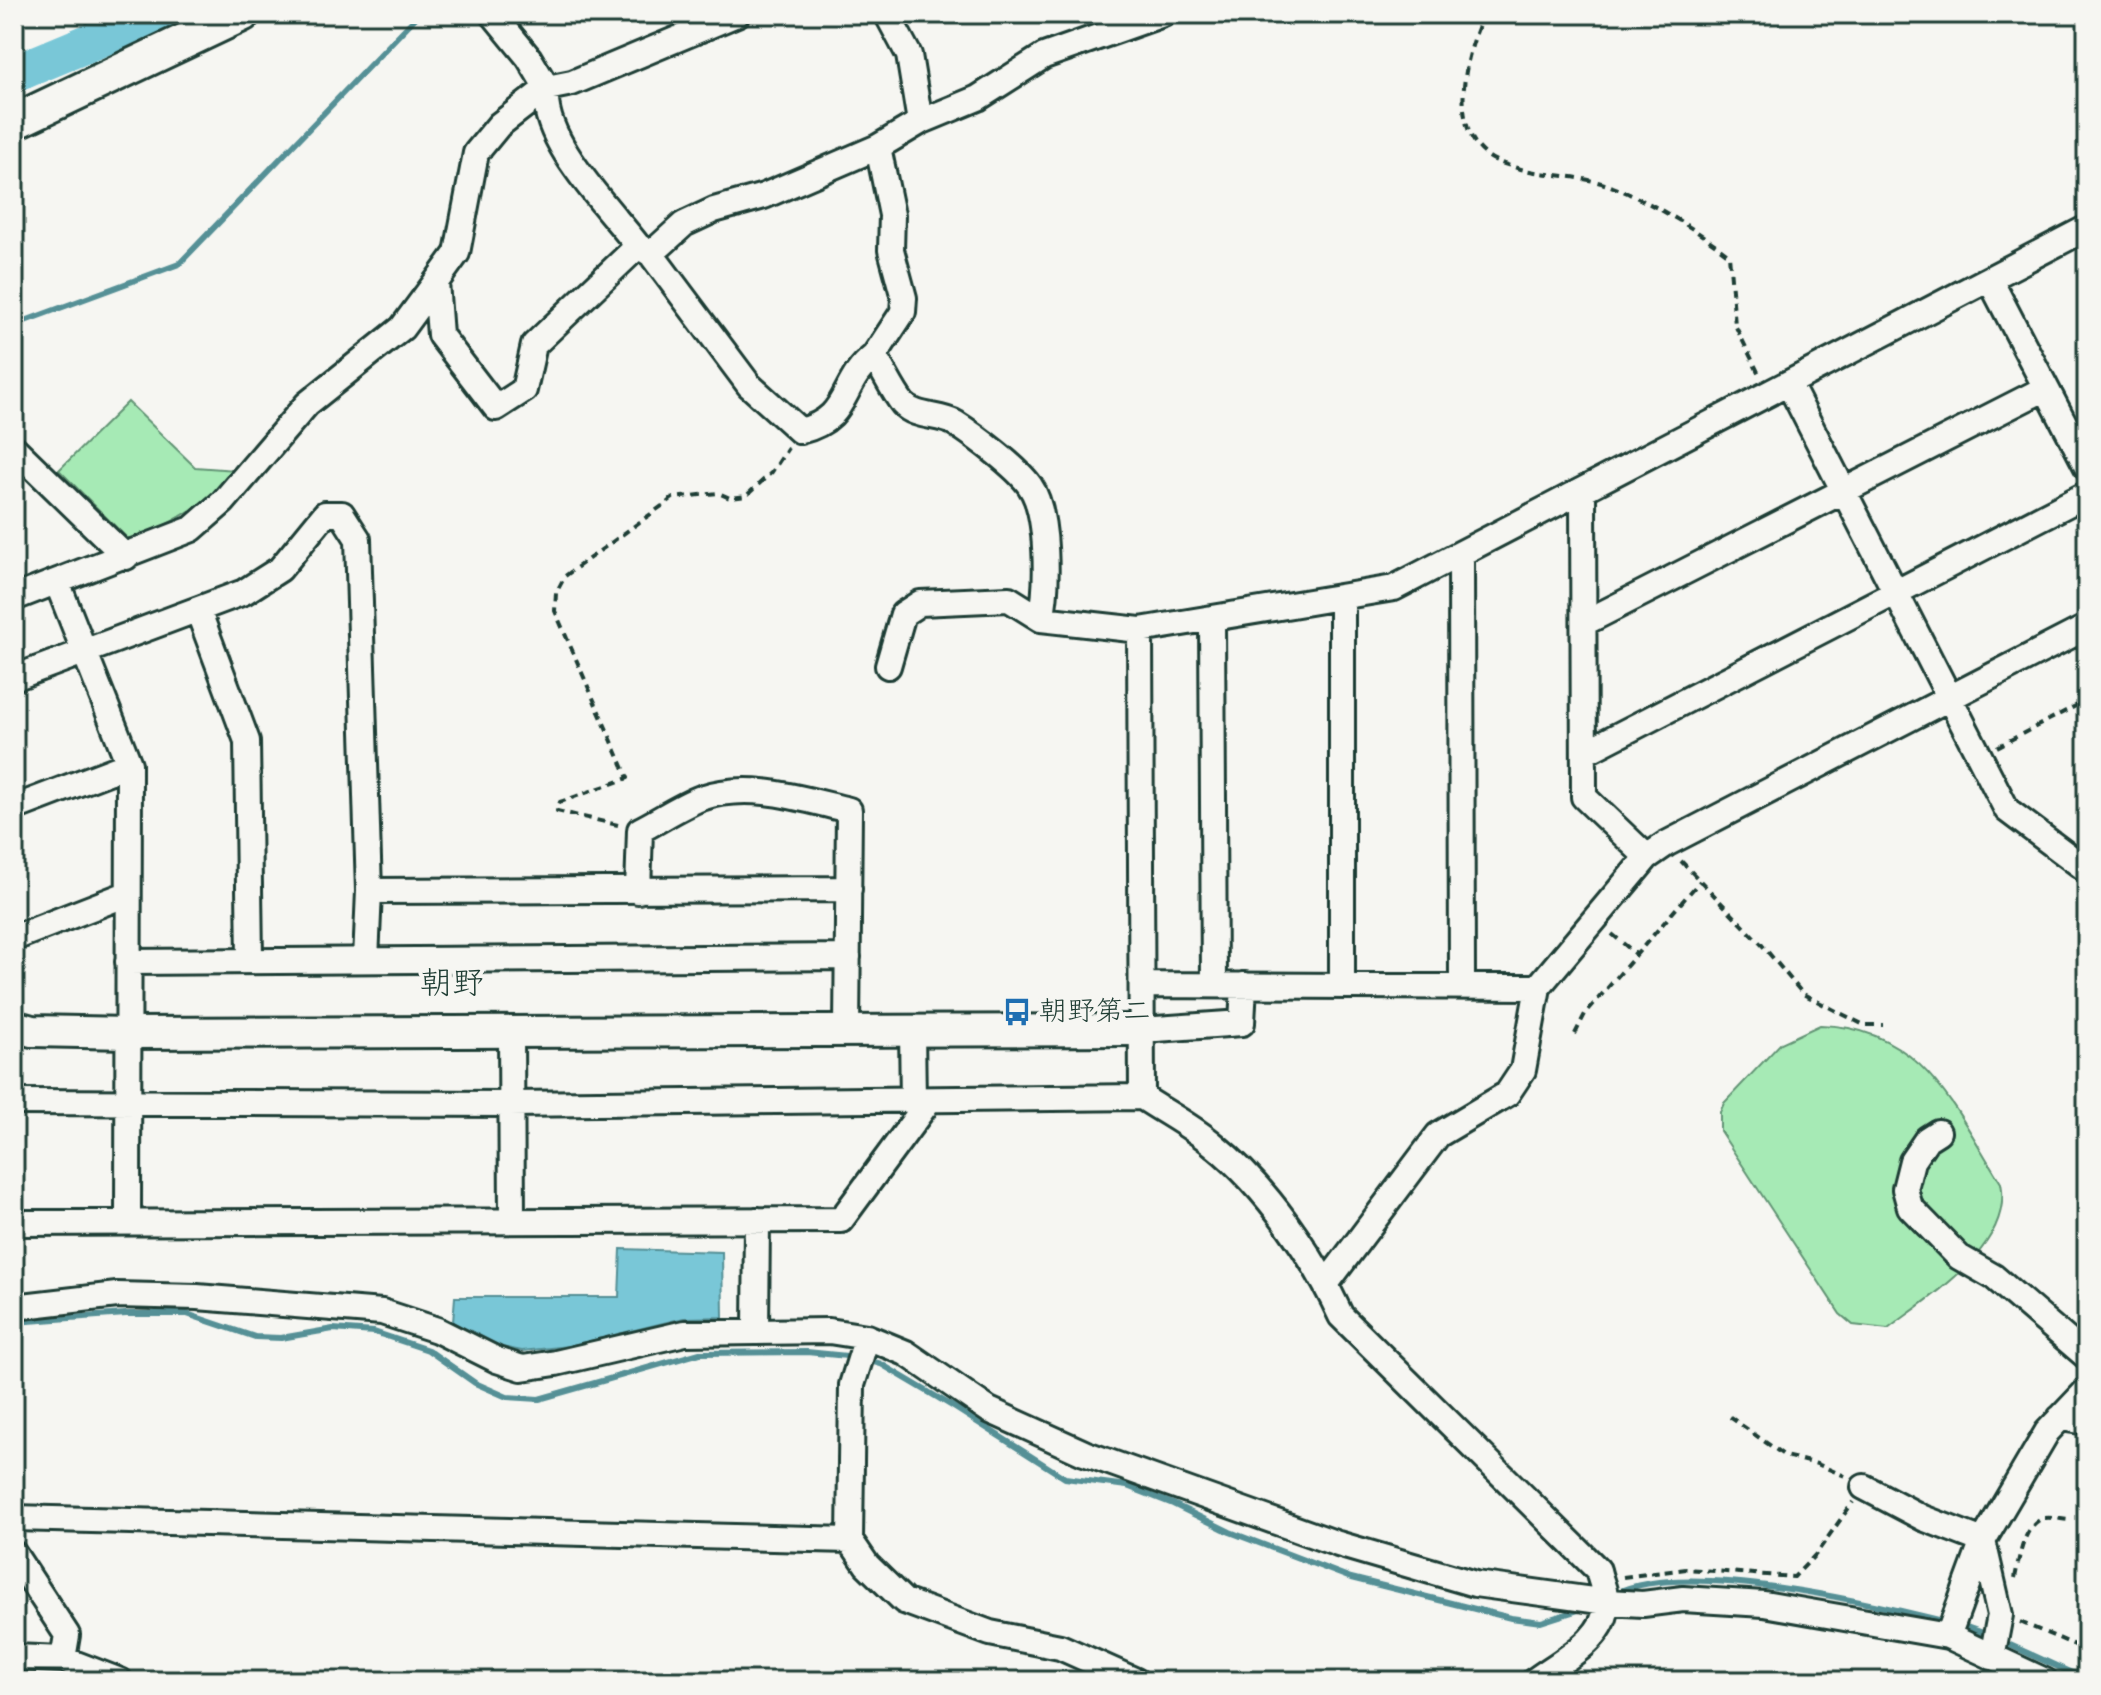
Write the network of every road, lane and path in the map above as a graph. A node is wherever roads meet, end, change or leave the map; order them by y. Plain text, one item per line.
1 (105, 14) edge
2 (242, 14) edge
3 (493, 14) edge
4 (737, 14) edge
5 (887, 14) edge
6 (1163, 14) edge
7 (1484, 14) edge
8 (85, 22) dead end
9 (547, 88) junction
10 (14, 122) edge
11 (920, 122) junction
12 (878, 147) junction
13 (2087, 228) edge
14 (645, 250) junction
15 (1990, 280) junction
16 (436, 282) junction
17 (874, 356) junction
18 (2046, 388) junction
19 (1779, 389) junction
20 (800, 431) junction
21 (19, 458) edge
22 (2087, 467) edge
23 (1843, 489) junction
24 (1583, 490) junction
25 (2087, 494) edge
26 (1461, 554) junction
27 (126, 557) junction
28 (57, 582) junction
29 (1896, 591) junction
30 (14, 598) edge
31 (1342, 599) junction
32 (198, 610) junction
33 (1041, 619) junction
34 (1212, 621) junction
35 (1584, 623) junction
36 (2087, 627) edge
37 (1140, 630) junction
38 (85, 651) junction
39 (888, 666) dead end
40 (14, 678) edge
41 (1951, 697) junction
42 (2087, 700) edge
43 (1584, 753) junction
44 (1980, 755) junction
45 (129, 764) junction
46 (14, 808) edge
47 (640, 830) junction
48 (1656, 851) junction
49 (2087, 870) edge
50 (1700, 881) junction
51 (849, 889) junction
52 (369, 891) junction
53 (638, 891) junction
54 (127, 894) junction
55 (1594, 920) junction
56 (14, 938) edge
57 (1637, 955) junction
58 (848, 957) junction
59 (250, 959) junction
60 (366, 960) junction
61 (128, 962) junction
62 (1214, 984) junction
63 (1144, 985) junction
64 (1244, 985) junction
65 (1462, 985) junction
66 (1342, 986) junction
67 (1538, 987) junction
68 (1883, 1025) dead end
69 (14, 1026) edge
70 (511, 1030) junction
71 (847, 1030) junction
72 (912, 1030) junction
73 (1142, 1030) junction
74 (128, 1033) junction
75 (1575, 1034) dead end
76 (1142, 1097) junction
77 (14, 1102) edge
78 (920, 1102) junction
79 (511, 1104) junction
80 (129, 1105) junction
81 (1938, 1132) dead end
82 (757, 1220) junction
83 (512, 1221) junction
84 (128, 1222) junction
85 (14, 1223) edge
86 (1326, 1284) junction
87 (14, 1307) edge
88 (756, 1331) junction
89 (867, 1337) junction
90 (2087, 1357) edge
91 (2087, 1390) edge
92 (1730, 1417) dead end
93 (2060, 1418) junction
94 (2087, 1422) edge
95 (1864, 1487) junction
96 (14, 1518) edge
97 (2071, 1520) dead end
98 (850, 1540) junction
99 (1983, 1541) junction
100 (14, 1554) edge
101 (1604, 1592) junction
102 (2000, 1615) junction
103 (1948, 1636) junction
104 (2087, 1650) edge
105 (14, 1657) edge
106 (1992, 1657) junction
107 (63, 1659) junction
108 (120, 1681) edge
109 (1136, 1681) edge
110 (1534, 1681) edge
111 (2045, 1681) edge

1 - 8 path
2 - 10 main road
3 - 9 street
4 - 9 street
5 - 11 street
6 - 11 street
7 - 19 path
9 - 14 street
9 - 16 street
11 - 12 street
12 - 14 street
12 - 17 street
13 - 15 street
14 - 16 street
14 - 20 street
15 - 18 street
15 - 19 street
16 - 27 street
17 - 20 street
17 - 33 street
18 - 22 street
18 - 23 street
19 - 23 street
19 - 24 street
20 - 47 path
21 - 27 street
23 - 29 street
23 - 35 street
24 - 26 street
24 - 35 street
25 - 29 street
26 - 31 street
26 - 65 street
27 - 28 street
28 - 30 street
28 - 38 street
29 - 41 street
29 - 43 street
31 - 34 street
31 - 66 street
32 - 38 street
32 - 52 street
32 - 59 street
33 - 37 street
33 - 39 street
34 - 37 street
34 - 62 street
35 - 43 street
36 - 41 street
37 - 63 street
38 - 40 street
38 - 45 street
41 - 44 street
41 - 48 street
42 - 44 path
43 - 48 street
44 - 49 street
45 - 46 street
45 - 54 street
47 - 51 street
47 - 53 street
48 - 50 path
48 - 55 street
50 - 57 path
50 - 68 path
51 - 53 street
51 - 58 street
52 - 53 street
52 - 60 street
54 - 56 street
54 - 61 street
55 - 57 path
55 - 67 street
57 - 75 path
58 - 60 street
58 - 71 street
59 - 60 street
59 - 61 street
61 - 74 street
62 - 63 street
62 - 64 street
63 - 73 street
64 - 66 street
64 - 73 street
65 - 66 street
65 - 67 street
67 - 86 street
69 - 74 street
70 - 71 street
70 - 74 street
70 - 79 street
71 - 72 street
72 - 73 street
72 - 78 street
73 - 76 street
74 - 80 street
76 - 78 street
76 - 86 street
77 - 80 street
78 - 79 street
78 - 82 street
79 - 80 street
79 - 83 street
80 - 84 street
81 - 90 street
82 - 83 street
82 - 88 street
83 - 84 street
84 - 85 street
86 - 101 street
87 - 88 street
88 - 89 street
89 - 98 street
89 - 101 street
91 - 93 street
92 - 95 path
93 - 94 street
93 - 99 street
95 - 99 street
95 - 101 path
96 - 98 street
97 - 102 path
98 - 109 street
99 - 102 street
99 - 103 street
100 - 107 street
101 - 103 street
101 - 110 street
102 - 104 path
102 - 106 street
103 - 106 street
105 - 107 street
106 - 111 street
107 - 108 street

